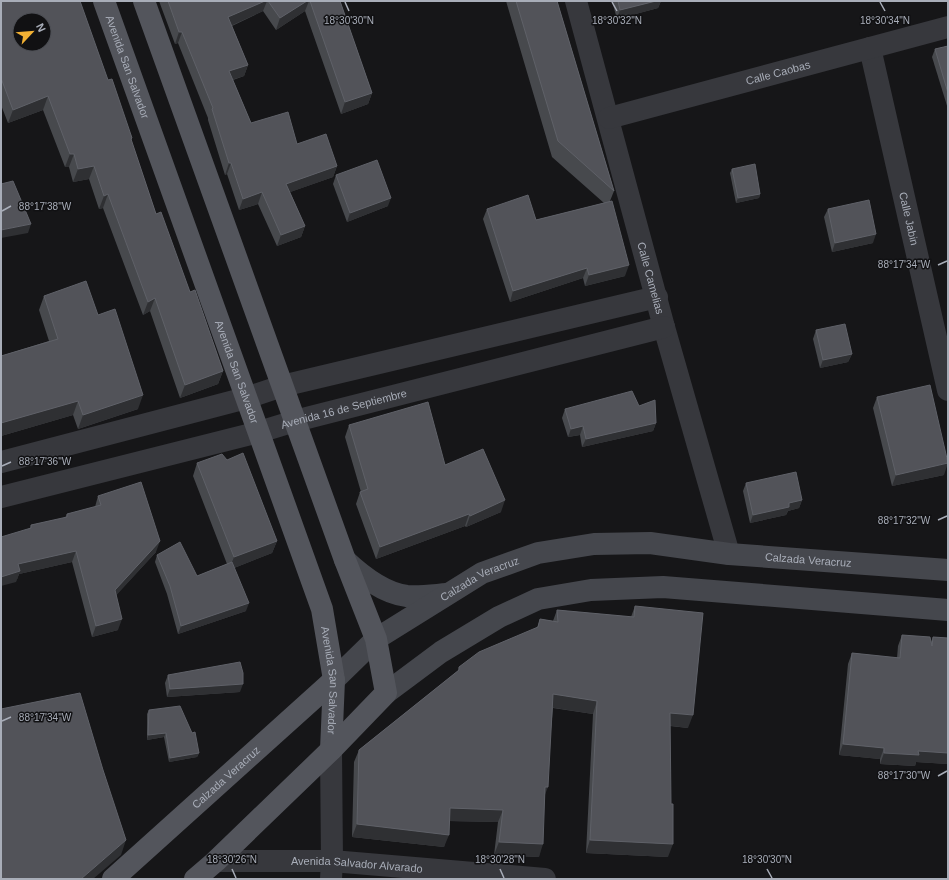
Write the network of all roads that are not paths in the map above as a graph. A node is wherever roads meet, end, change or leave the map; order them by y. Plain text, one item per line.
1 (104, 1) edge
2 (144, 1) edge
3 (576, 1) edge
4 (948, 27) edge
5 (870, 48) junction
6 (609, 118) junction
7 (657, 297) junction
8 (664, 327) junction
9 (282, 386) junction
10 (948, 390) edge
11 (246, 398) junction
12 (295, 421) junction
13 (259, 432) junction
14 (1, 462) edge
15 (1, 497) edge
16 (730, 554) junction
17 (345, 560) junction
18 (948, 570) edge
19 (449, 594) junction
20 (948, 610) edge
21 (376, 639) junction
22 (334, 680) junction
23 (386, 693) junction
24 (332, 750) junction
25 (216, 861) junction
26 (331, 870) edge
27 (112, 879) edge
28 (195, 879) edge
29 (545, 879) edge

1 - 11 main road, Avenida San Salvador
2 - 9 main road
3 - 6 street, Calle Camelias
4 - 5 street, Calle Caobas
5 - 6 street, Calle Caobas
5 - 10 street, Calle Jabin
6 - 7 street, Calle Camelias
7 - 8 street, Calle Camelias
7 - 9 street
8 - 12 street, Avenida 16 de Septiembre
8 - 16 street, Calle Camelias
9 - 11 street
9 - 12 main road
11 - 13 main road, Avenida San Salvador
11 - 14 street
12 - 13 street, Avenida 16 de Septiembre
12 - 17 main road
13 - 15 street, Avenida 16 de Septiembre
13 - 22 main road, Avenida San Salvador
16 - 18 main road, Calzada Veracruz
16 - 19 main road, Calzada Veracruz
17 - 19 main road
17 - 21 main road
19 - 21 main road, Calzada Veracruz
20 - 23 main road
21 - 22 main road, Calzada Veracruz
21 - 23 main road
22 - 24 main road, Avenida San Salvador
22 - 27 main road, Calzada Veracruz
23 - 24 main road
24 - 25 main road
24 - 26 street
25 - 26 street, Avenida Salvador Alvarado
25 - 28 main road
26 - 29 street, Avenida Salvador Alvarado

